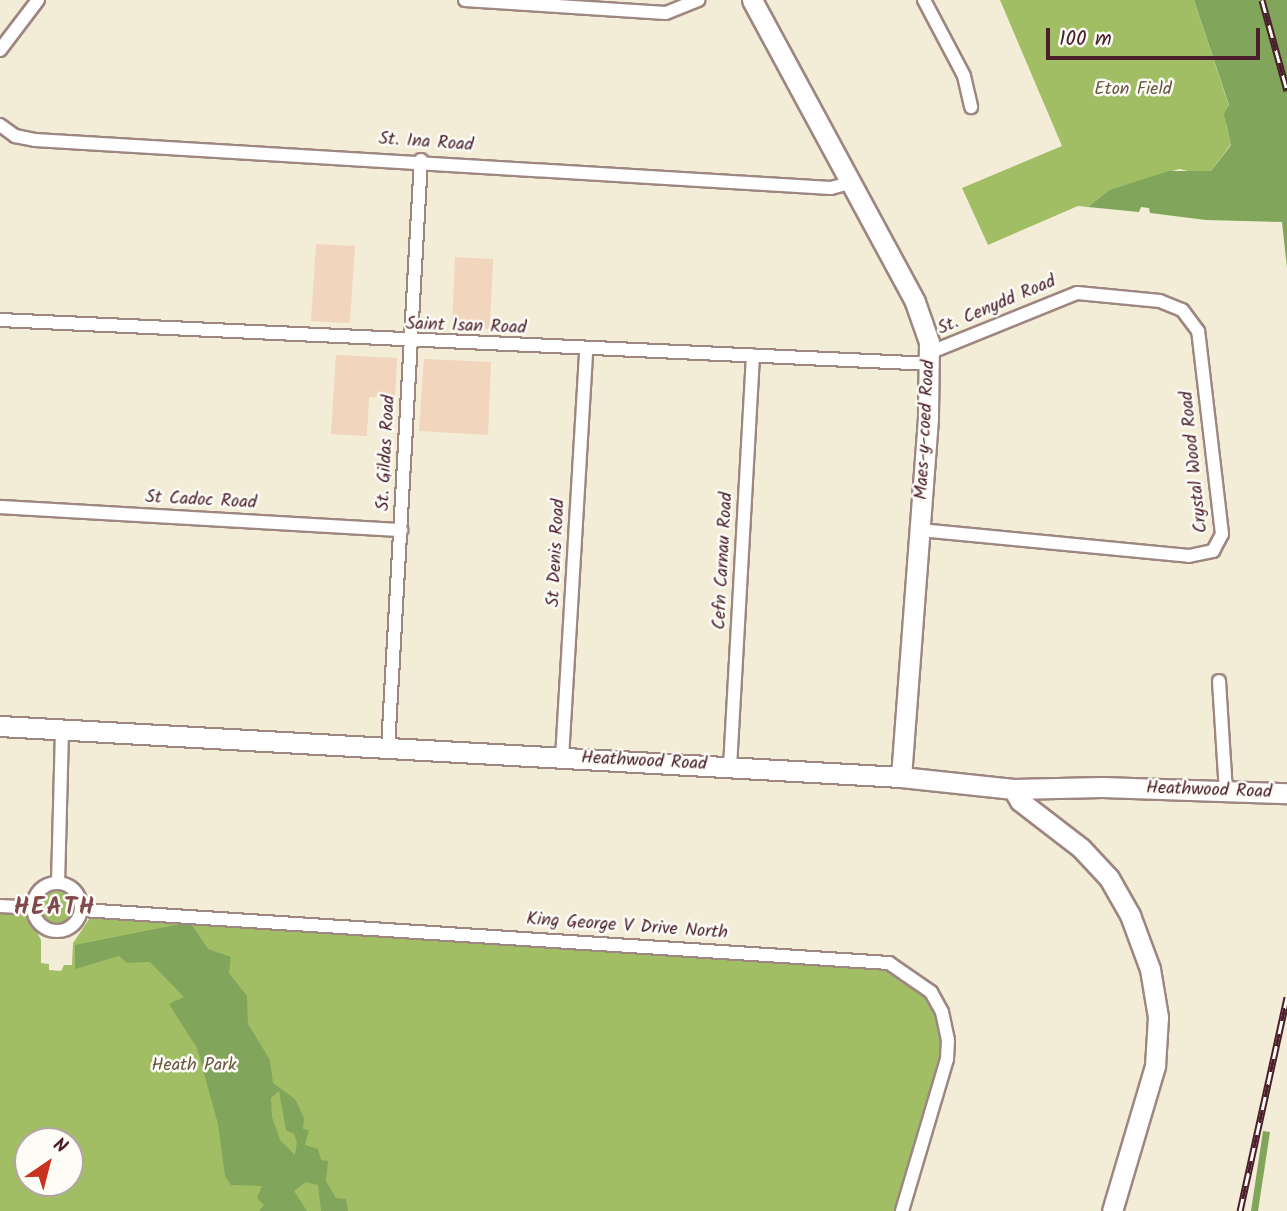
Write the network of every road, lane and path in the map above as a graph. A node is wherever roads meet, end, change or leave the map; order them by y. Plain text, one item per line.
1 (38, 0) edge
2 (465, 0) edge
3 (699, 0) edge
4 (752, 0) edge
5 (924, 0) edge
6 (0, 50) edge
7 (971, 107) dead end
8 (0, 125) edge
9 (421, 160) junction
10 (853, 182) junction
11 (1077, 293) joint
12 (0, 320) edge
13 (411, 343) junction
14 (586, 350) junction
15 (753, 356) junction
16 (931, 358) junction
17 (0, 507) edge
18 (401, 530) junction
19 (920, 530) junction
20 (1219, 681) dead end
21 (0, 726) edge
22 (62, 729) junction
23 (388, 748) junction
24 (562, 758) junction
25 (730, 767) junction
26 (901, 777) junction
27 (1013, 789) junction
28 (1226, 791) junction
29 (1287, 793) edge
30 (58, 883) junction
31 (0, 906) edge
32 (33, 908) junction
33 (82, 910) junction
34 (902, 1211) edge
35 (1112, 1211) edge

1 - 6 street
2 - 3 street
4 - 10 street, Maes-y-coed Road
5 - 7 street
8 - 9 street, St. Ina Road
9 - 10 street, St. Ina Road
9 - 13 street, St. Gildas Road
10 - 16 street, Maes-y-coed Road
11 - 16 street, St. Cenydd Road
11 - 19 street, Crystal Wood Road
12 - 13 street, Saint Isan Road
13 - 14 street, Saint Isan Road
13 - 18 street, St. Gildas Road
14 - 15 street, Saint Isan Road
14 - 24 street, St Denis Road
15 - 16 street, Saint Isan Road
15 - 25 street, Cefn Carnau Road
16 - 19 street, Maes-y-coed Road
17 - 18 street, St Cadoc Road
18 - 23 street, St. Gildas Road
19 - 26 street, Maes-y-coed Road
20 - 28 street
21 - 22 street, Heathwood Road
22 - 23 street, Heathwood Road
22 - 30 street
23 - 24 street, Heathwood Road
24 - 25 street, Heathwood Road
25 - 26 street, Heathwood Road
26 - 27 street, Heathwood Road
27 - 28 street, Heathwood Road
27 - 35 street
28 - 29 street, Heathwood Road
30 - 32 street
30 - 33 street
31 - 32 street
32 - 33 street
33 - 34 street, King George V Drive North

